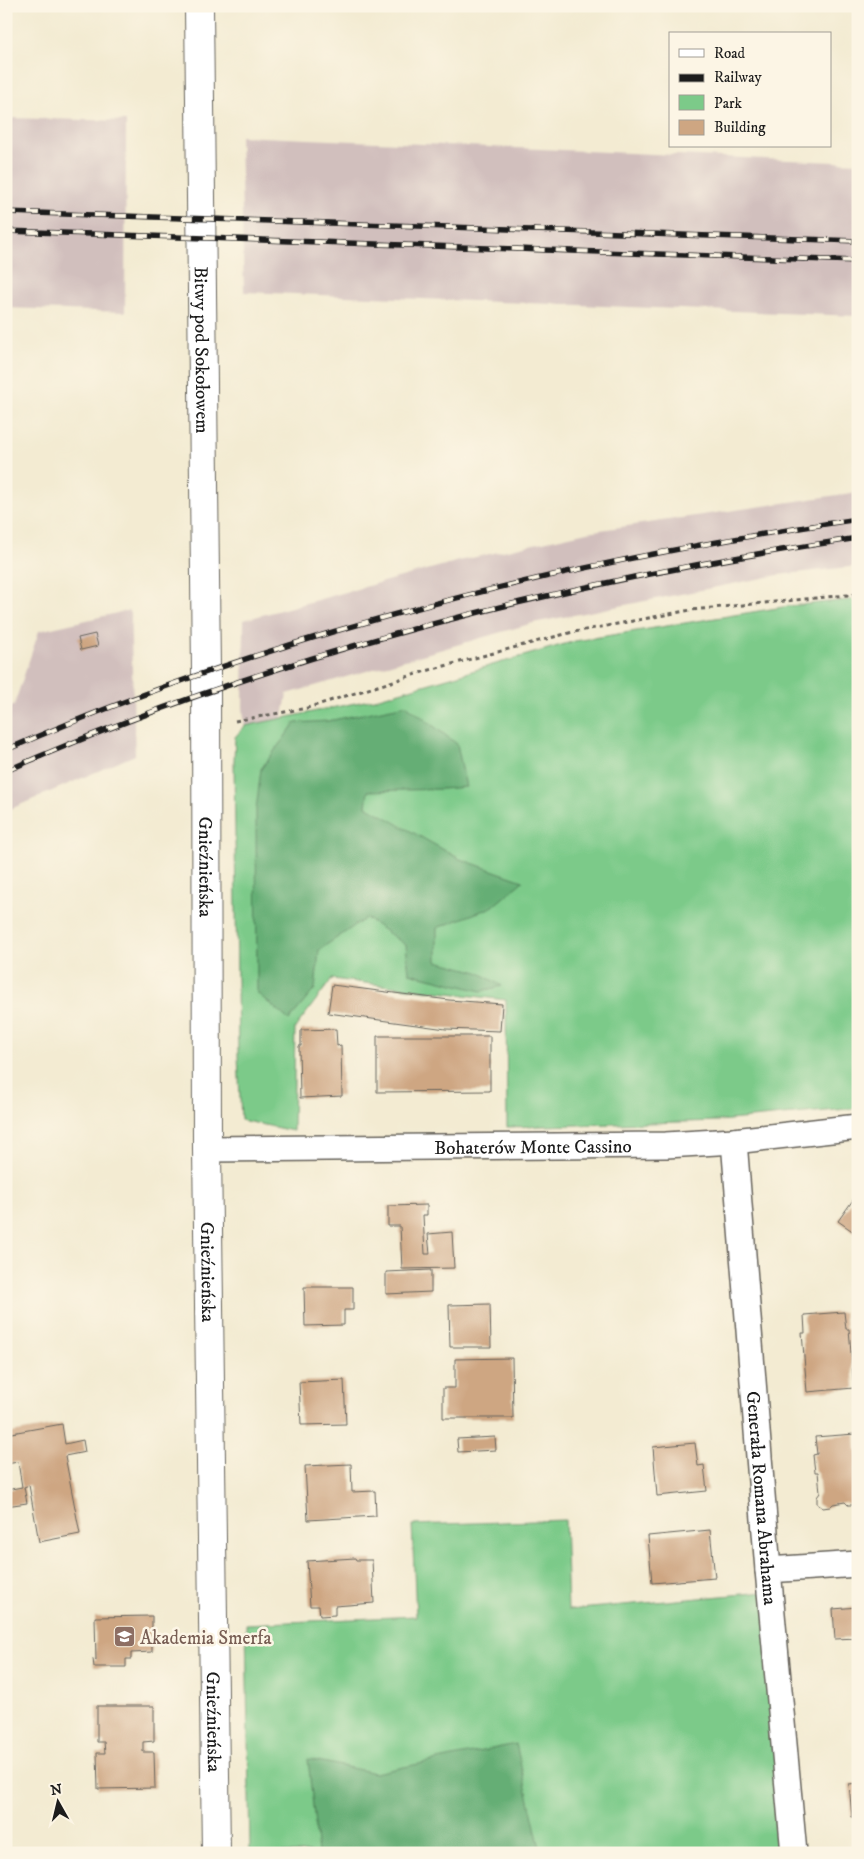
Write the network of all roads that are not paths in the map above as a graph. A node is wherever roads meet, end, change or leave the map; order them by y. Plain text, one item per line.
1 (199, 6) edge
2 (204, 692) joint
3 (858, 1127) edge
4 (734, 1141) junction
5 (207, 1149) junction
6 (858, 1564) edge
7 (768, 1570) junction
8 (216, 1853) edge
9 (794, 1853) edge

1 - 2 street, Bitwy pod Sokołowem
2 - 5 street, Gnieźnieńska
3 - 4 street, Bohaterów Monte Cassino
4 - 5 street, Bohaterów Monte Cassino
4 - 7 street, Generała Romana Abrahama
5 - 8 street, Gnieźnieńska
6 - 7 street
7 - 9 street, Generała Romana Abrahama

